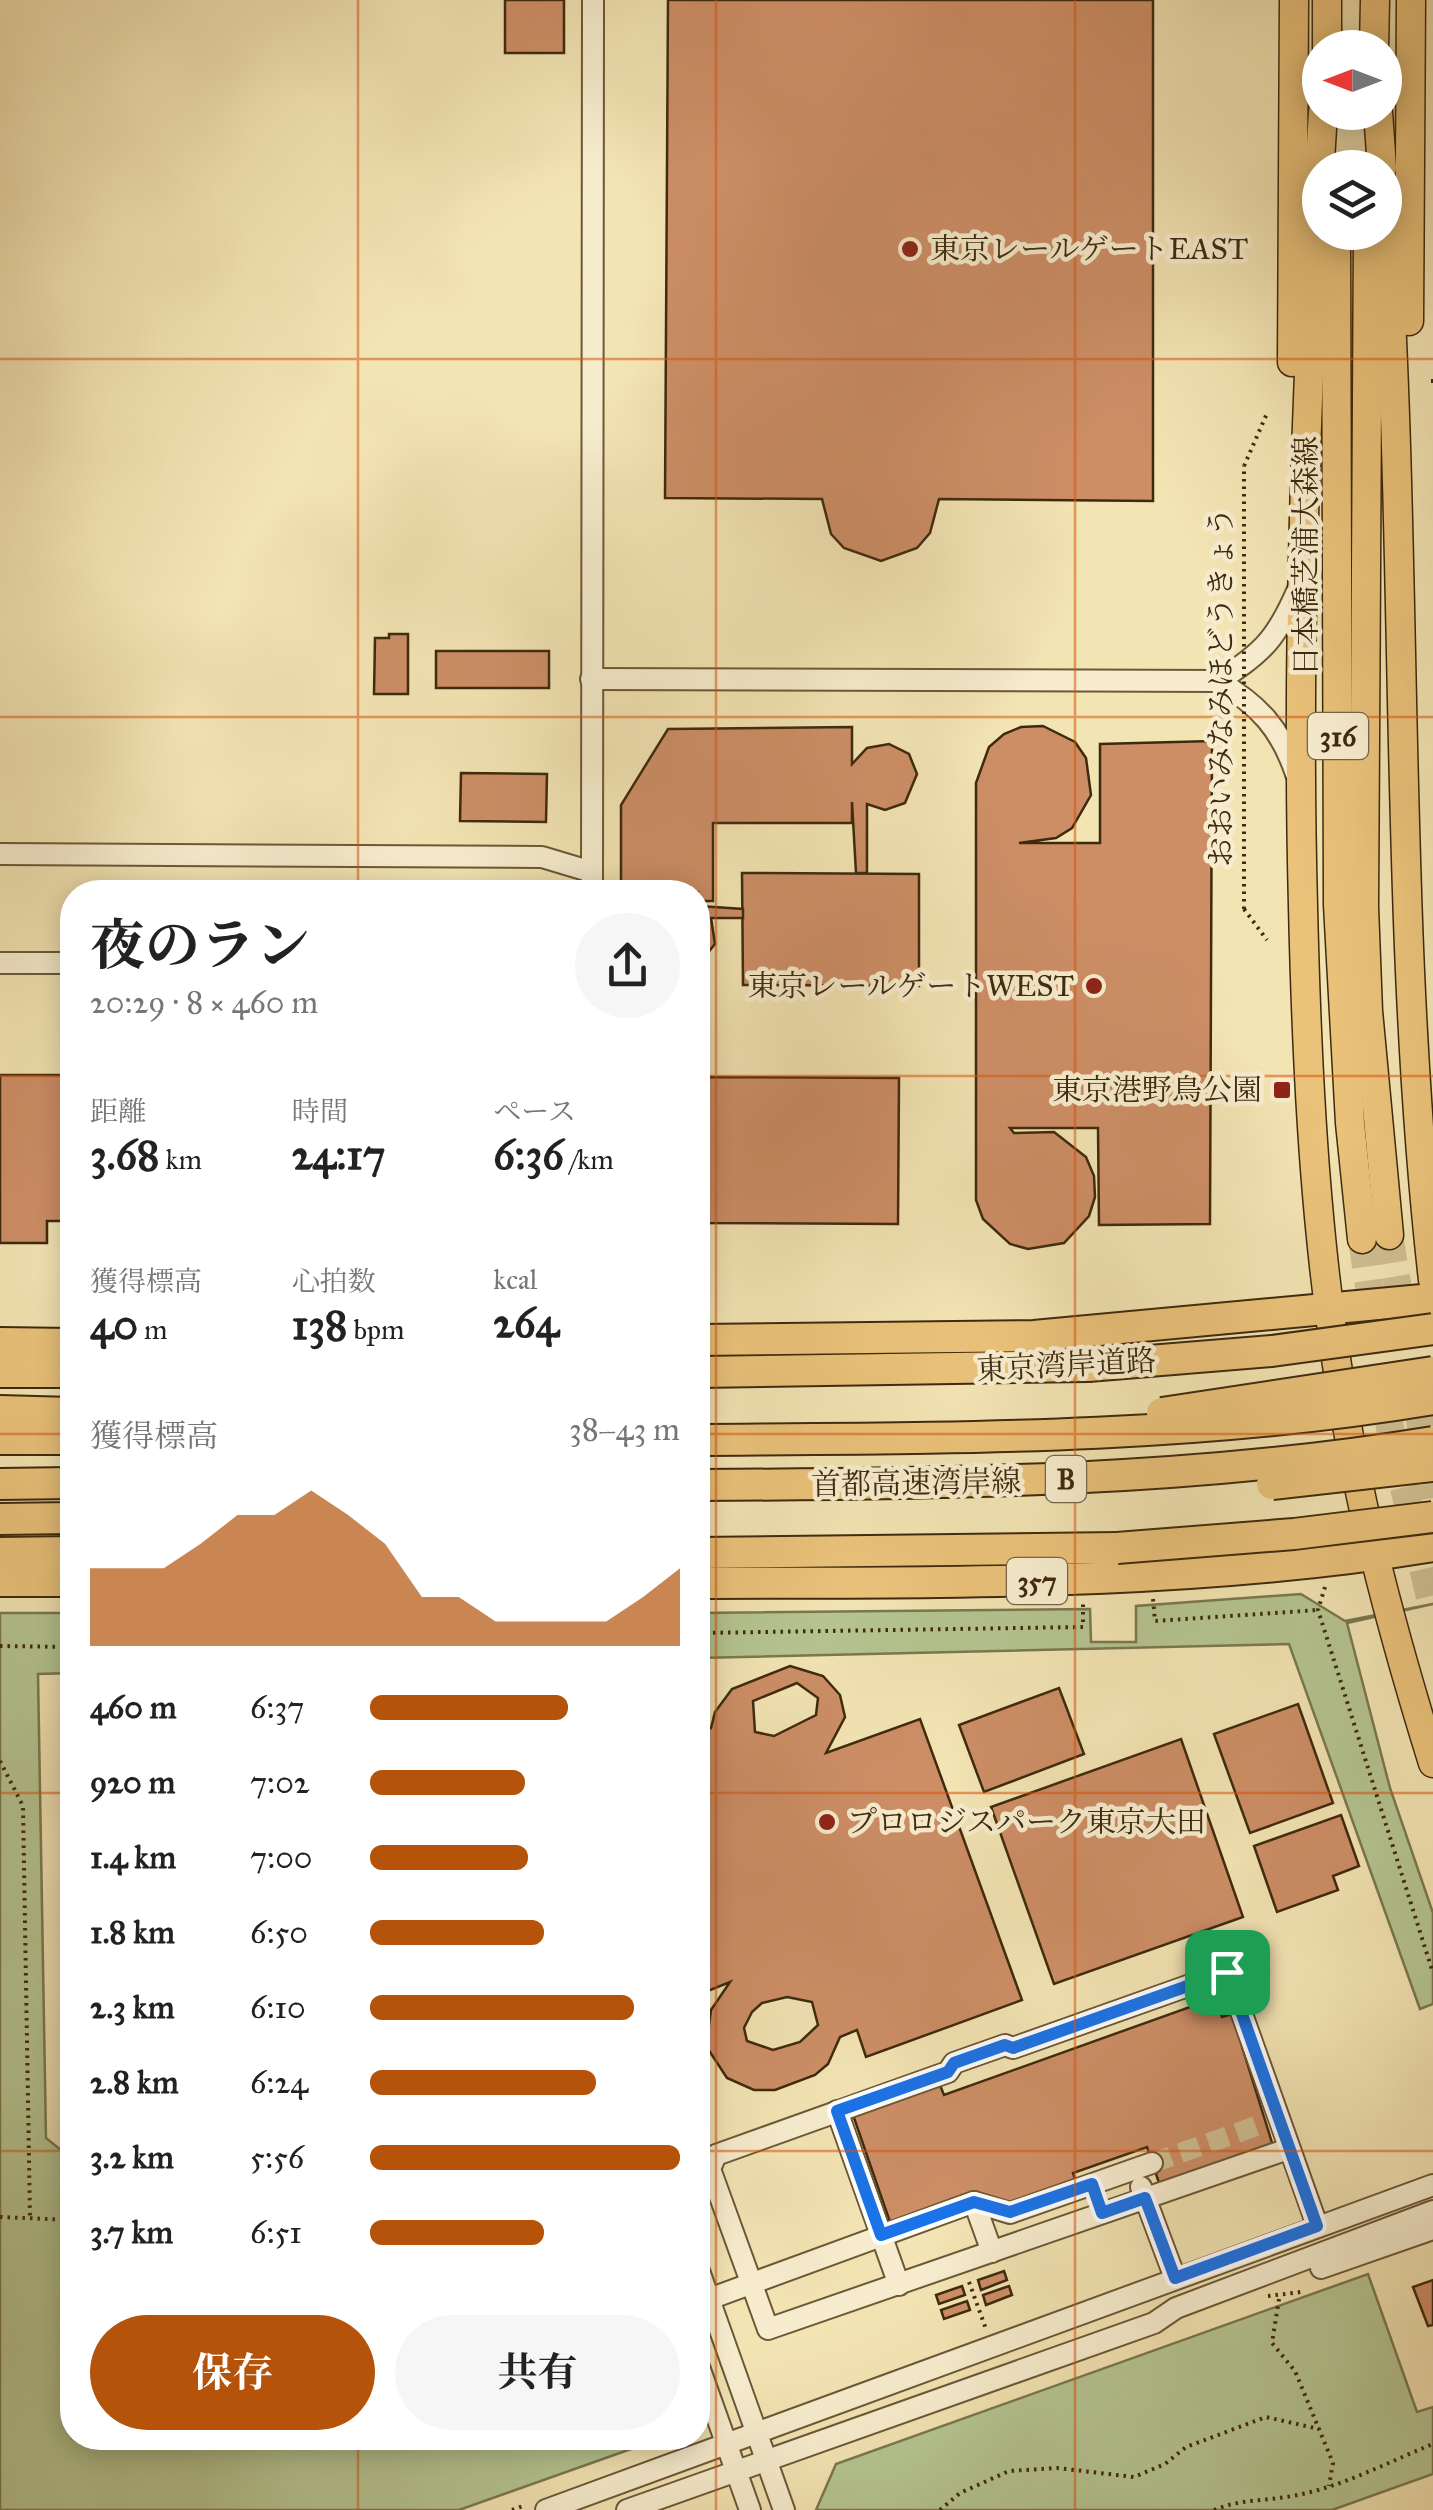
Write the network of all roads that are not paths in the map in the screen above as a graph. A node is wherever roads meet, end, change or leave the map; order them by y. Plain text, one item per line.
1 (593, 0) edge
2 (1294, 0) edge
3 (1327, 0) edge
4 (1374, 0) edge
5 (1411, 0) edge
6 (1327, 30) edge
7 (1374, 30) edge
8 (1325, 130) edge
9 (1336, 250) edge
10 (1368, 250) edge
11 (1386, 250) edge
12 (1399, 567) junction
13 (1300, 584) junction
14 (590, 678) junction
15 (1218, 681) junction
16 (1301, 790) junction
17 (0, 854) edge
18 (588, 880) edge
19 (592, 880) edge
20 (0, 963) edge
21 (60, 963) edge
22 (1433, 1280) edge
23 (1433, 1299) edge
24 (1330, 1311) junction
25 (1433, 1329) edge
26 (710, 1340) edge
27 (0, 1343) edge
28 (60, 1344) edge
29 (0, 1372) edge
30 (60, 1372) edge
31 (710, 1372) edge
32 (1433, 1372) edge
33 (1433, 1400) edge
34 (0, 1411) edge
35 (60, 1414) edge
36 (986, 1438) junction
37 (0, 1439) edge
38 (60, 1439) edge
39 (710, 1440) edge
40 (1433, 1442) edge
41 (1433, 1466) edge
42 (60, 1483) edge
43 (0, 1484) edge
44 (987, 1484) junction
45 (710, 1485) edge
46 (1433, 1517) edge
47 (60, 1518) edge
48 (0, 1519) edge
49 (1433, 1546) edge
50 (60, 1552) edge
51 (0, 1553) edge
52 (710, 1554) edge
53 (1375, 1556) junction
54 (0, 1581) edge
55 (60, 1581) edge
56 (710, 1583) edge
57 (1433, 1763) edge
58 (837, 2111) junction
59 (1288, 2149) junction
60 (1092, 2184) junction
61 (1433, 2185) edge
62 (1145, 2198) junction
63 (974, 2202) junction
64 (1433, 2211) edge
65 (1102, 2213) junction
66 (1317, 2226) junction
67 (1433, 2229) edge
68 (881, 2235) junction
69 (992, 2252) junction
70 (1175, 2278) junction
71 (752, 2284) junction
72 (898, 2285) junction
73 (710, 2299) edge
74 (710, 2302) edge
75 (1154, 2323) junction
76 (710, 2397) edge
77 (756, 2432) junction
78 (727, 2443) junction
79 (710, 2449) edge
80 (708, 2450) edge
81 (766, 2460) junction
82 (736, 2470) junction
83 (546, 2510) edge
84 (627, 2510) edge
85 (750, 2510) edge
86 (784, 2510) edge

1 - 14 street
2 - 13 main road
3 - 6 main road
4 - 7 main road
5 - 12 main road
8 - 13 main road, 316
9 - 10 main road, 日本橋芝浦大森線 / 316
11 - 12 main road, 316
12 - 22 main road, 316
13 - 15 street
13 - 16 main road, 316
14 - 15 street
14 - 19 street
15 - 16 street
16 - 24 main road, 316
17 - 18 street
20 - 21 street
23 - 24 highway
24 - 26 highway
24 - 53 main road, 316
25 - 31 highway, 東京湾岸道路, bridge
27 - 28 highway
29 - 30 highway
32 - 36 highway, B, bridge
33 - 36 highway, 首都高速湾岸線 / B, bridge
34 - 35 highway
36 - 39 highway, 首都高速湾岸線 / B, bridge
37 - 38 highway
40 - 44 highway, 首都高速湾岸線 / B, bridge
41 - 44 highway, B, bridge
42 - 43 highway
44 - 45 highway, 首都高速湾岸線 / B, bridge
46 - 52 highway, 357, bridge
47 - 48 highway
49 - 53 highway, 357
50 - 51 highway
53 - 56 highway, 357
53 - 57 main road
54 - 55 highway
58 - 59 street
58 - 68 street
58 - 71 street
59 - 62 street
59 - 66 street
60 - 62 street
60 - 63 street
60 - 65 street
61 - 66 street
62 - 65 street
62 - 70 street
63 - 68 street
63 - 69 street
64 - 75 street
65 - 69 street
66 - 70 street
67 - 75 street
68 - 71 street
68 - 72 street
69 - 72 street
70 - 77 street
71 - 72 street
71 - 73 street
74 - 77 street
75 - 81 street
76 - 78 street
77 - 78 street
77 - 81 street
78 - 79 street
78 - 82 street
80 - 83 street
81 - 82 street
81 - 86 street
82 - 84 street
82 - 85 street

